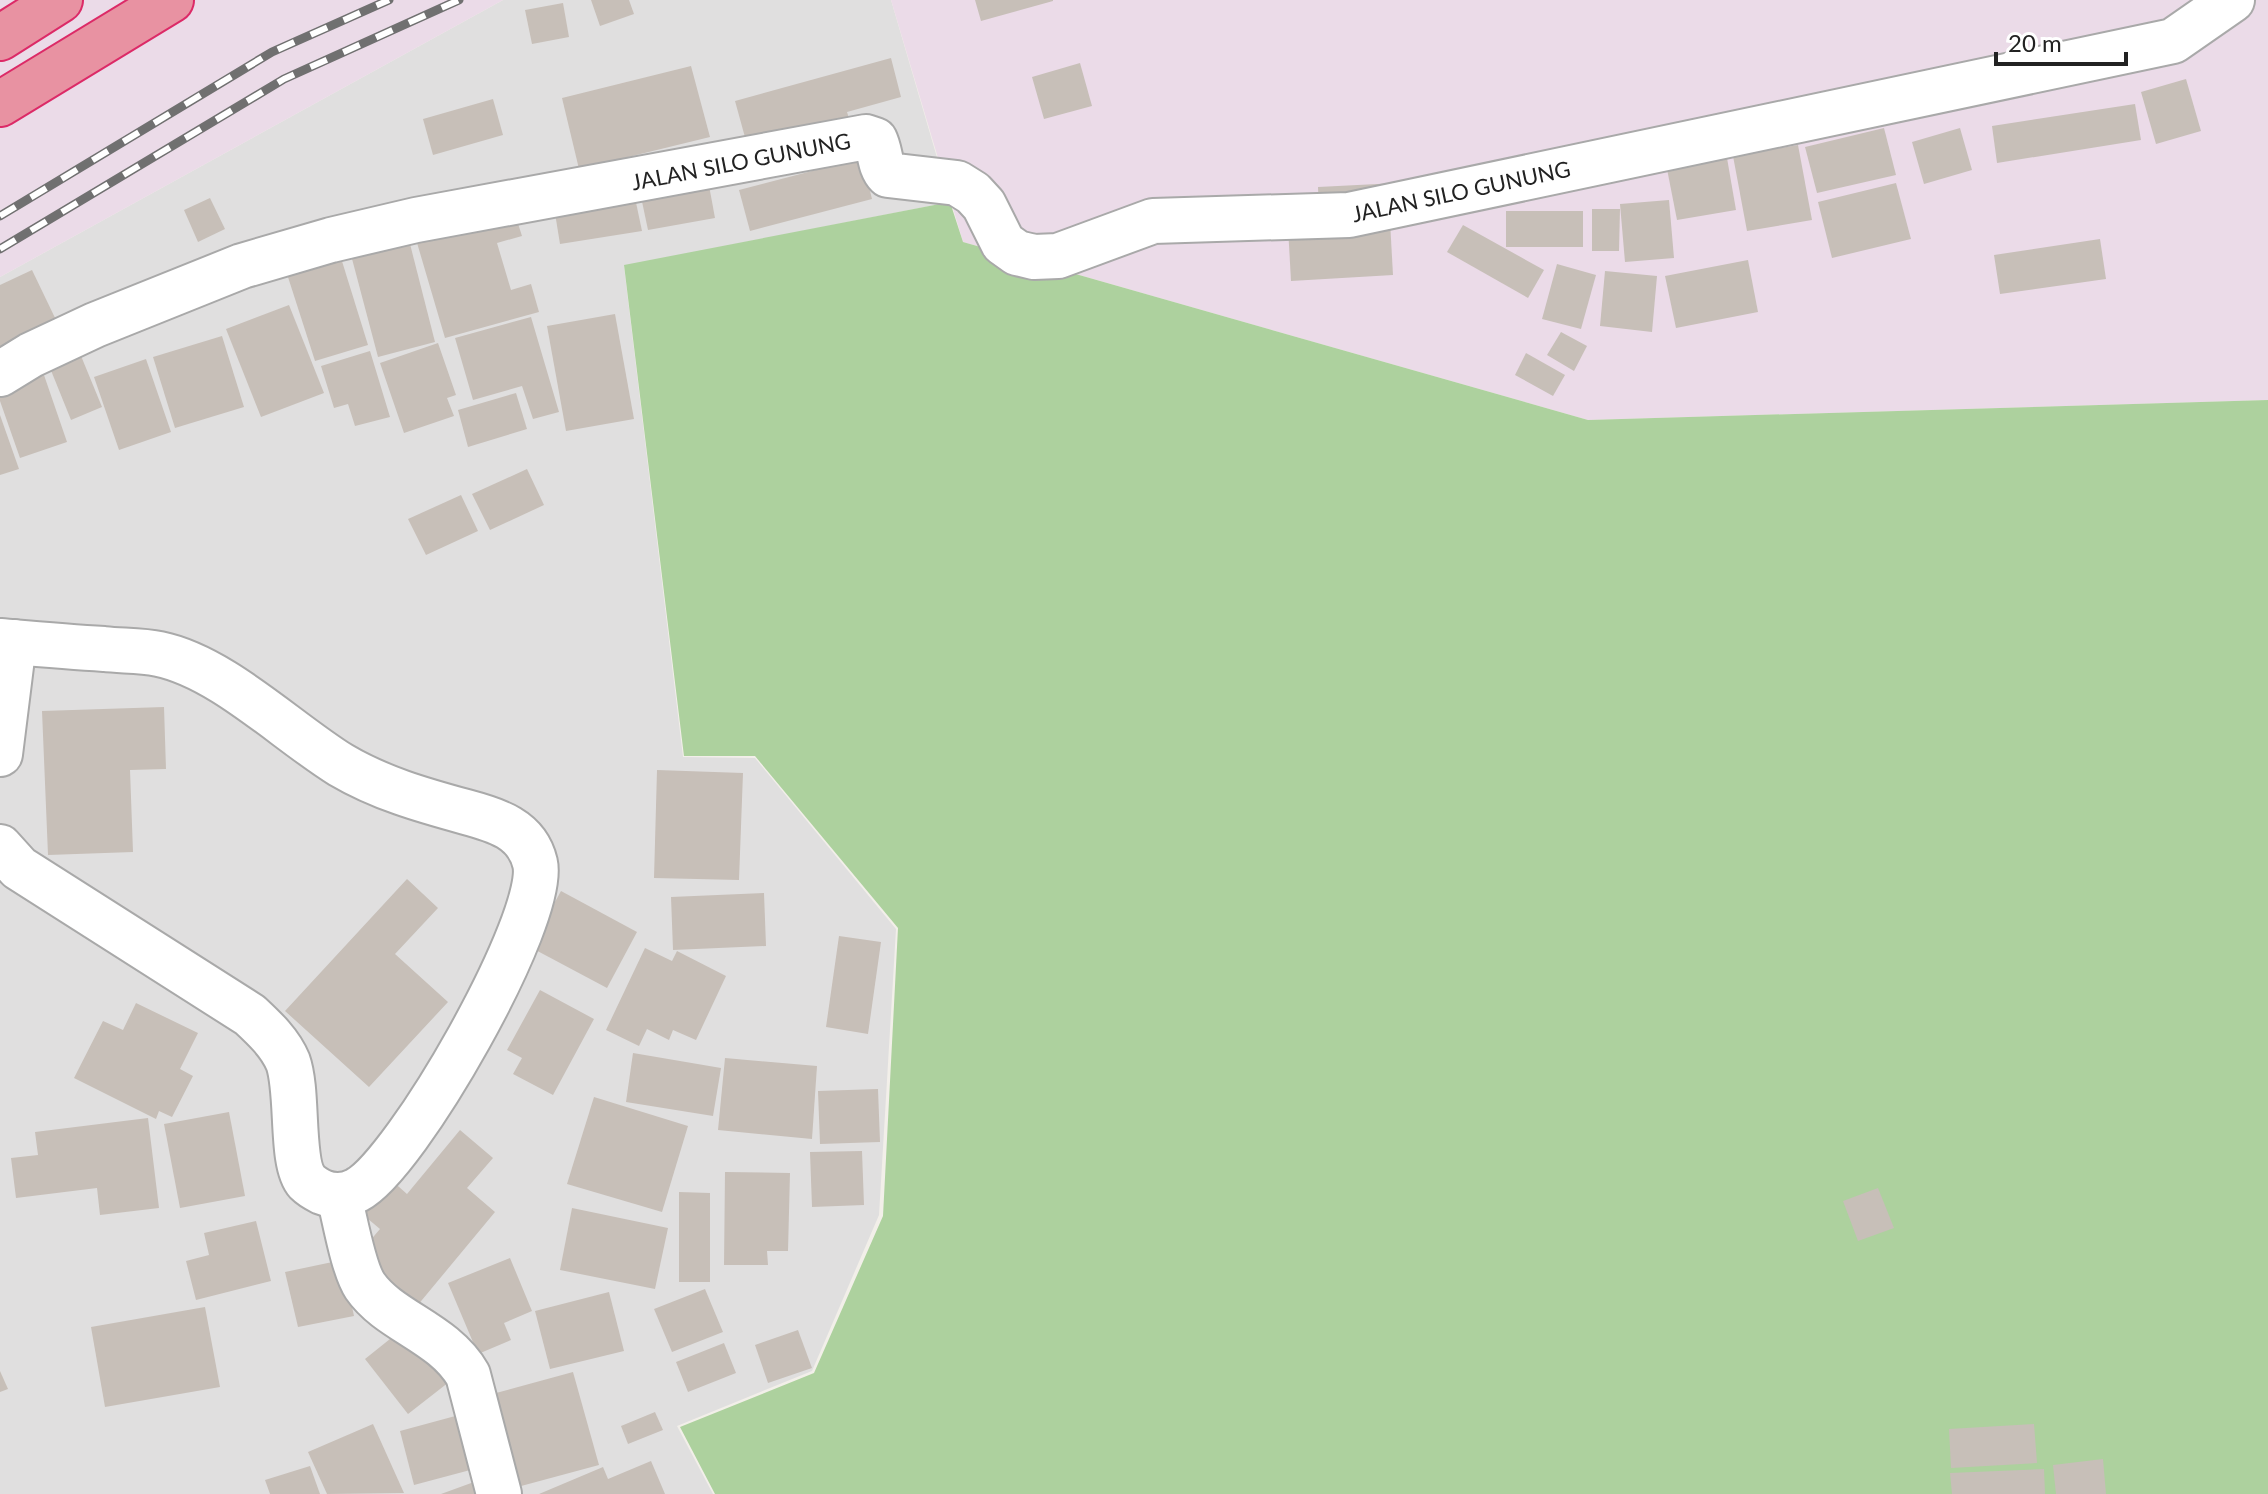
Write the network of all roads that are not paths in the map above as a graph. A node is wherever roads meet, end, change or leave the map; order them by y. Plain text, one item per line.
1 (60, 0) edge
2 (171, 0) edge
3 (2232, 0) edge
4 (0, 38) edge
5 (0, 104) edge
6 (0, 374) edge
7 (7, 642) edge
8 (0, 754) edge
9 (0, 847) edge
10 (339, 1196) junction
11 (499, 1494) edge

1 - 4 highway
2 - 5 highway
3 - 6 street, JALAN SILO GUNUNG
7 - 8 street
7 - 10 street
9 - 10 street
10 - 11 street

